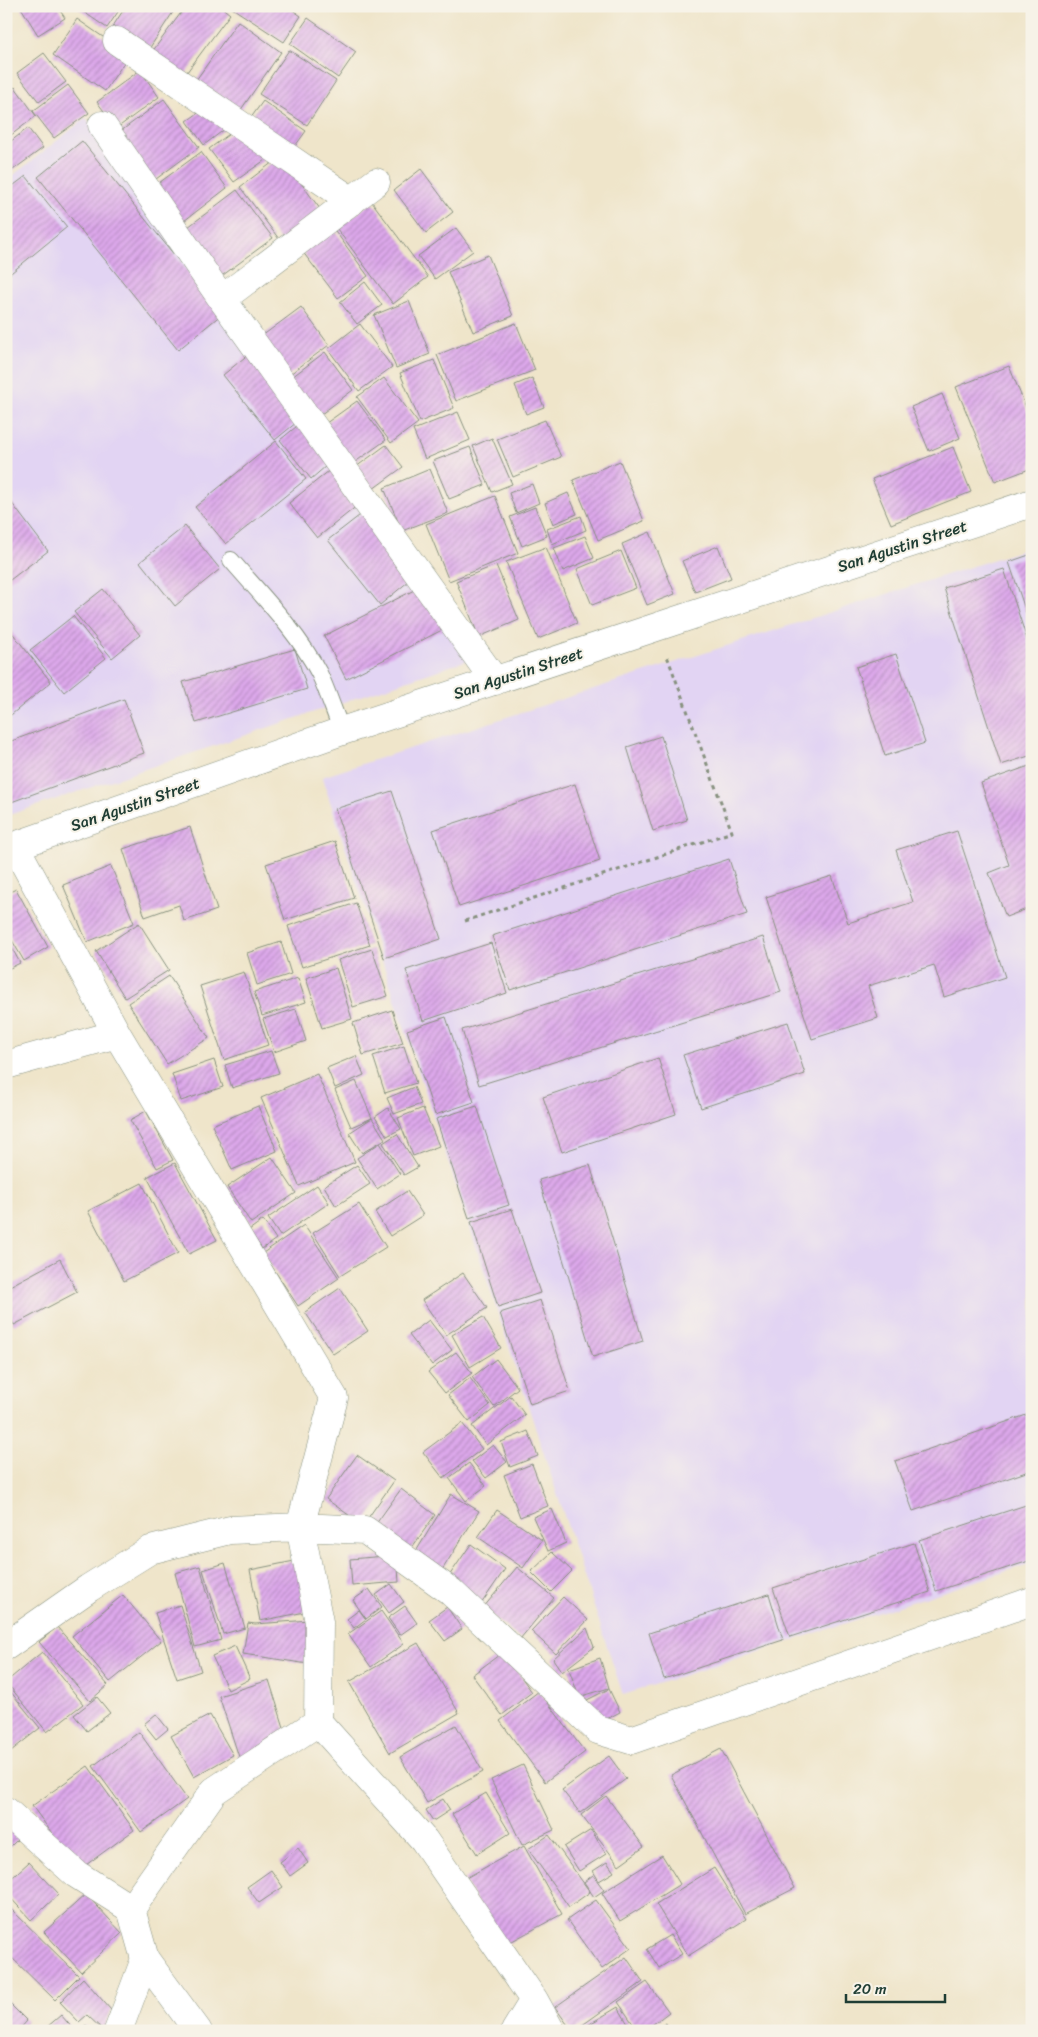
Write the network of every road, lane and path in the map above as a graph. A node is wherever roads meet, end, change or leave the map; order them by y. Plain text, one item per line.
1 (117, 41) dead end
2 (102, 125) dead end
3 (376, 182) dead end
4 (352, 201) junction
5 (222, 299) junction
6 (1032, 504) edge
7 (231, 560) dead end
8 (656, 628) junction
9 (494, 680) junction
10 (342, 731) junction
11 (11, 847) edge
12 (465, 921) dead end
13 (118, 1034) junction
14 (6, 1065) edge
15 (300, 1527) junction
16 (1032, 1601) edge
17 (6, 1646) edge
18 (318, 1722) junction
19 (6, 1811) edge
20 (131, 1909) junction
21 (145, 1959) junction
22 (534, 2000) junction
23 (118, 2031) edge
24 (198, 2031) edge
25 (515, 2031) edge
26 (551, 2031) edge

1 - 4 street
2 - 5 street
3 - 4 street
4 - 5 street
5 - 9 street
6 - 8 street, San Agustin Street
7 - 10 lane
8 - 9 street, San Agustin Street
8 - 12 path
9 - 10 street, San Agustin Street
10 - 11 street, San Agustin Street
11 - 13 street
13 - 14 street
13 - 15 street
15 - 16 street
15 - 17 street
15 - 18 street
18 - 20 street
18 - 22 street
19 - 20 street
20 - 21 street
21 - 23 street
21 - 24 street
22 - 25 street
22 - 26 street

